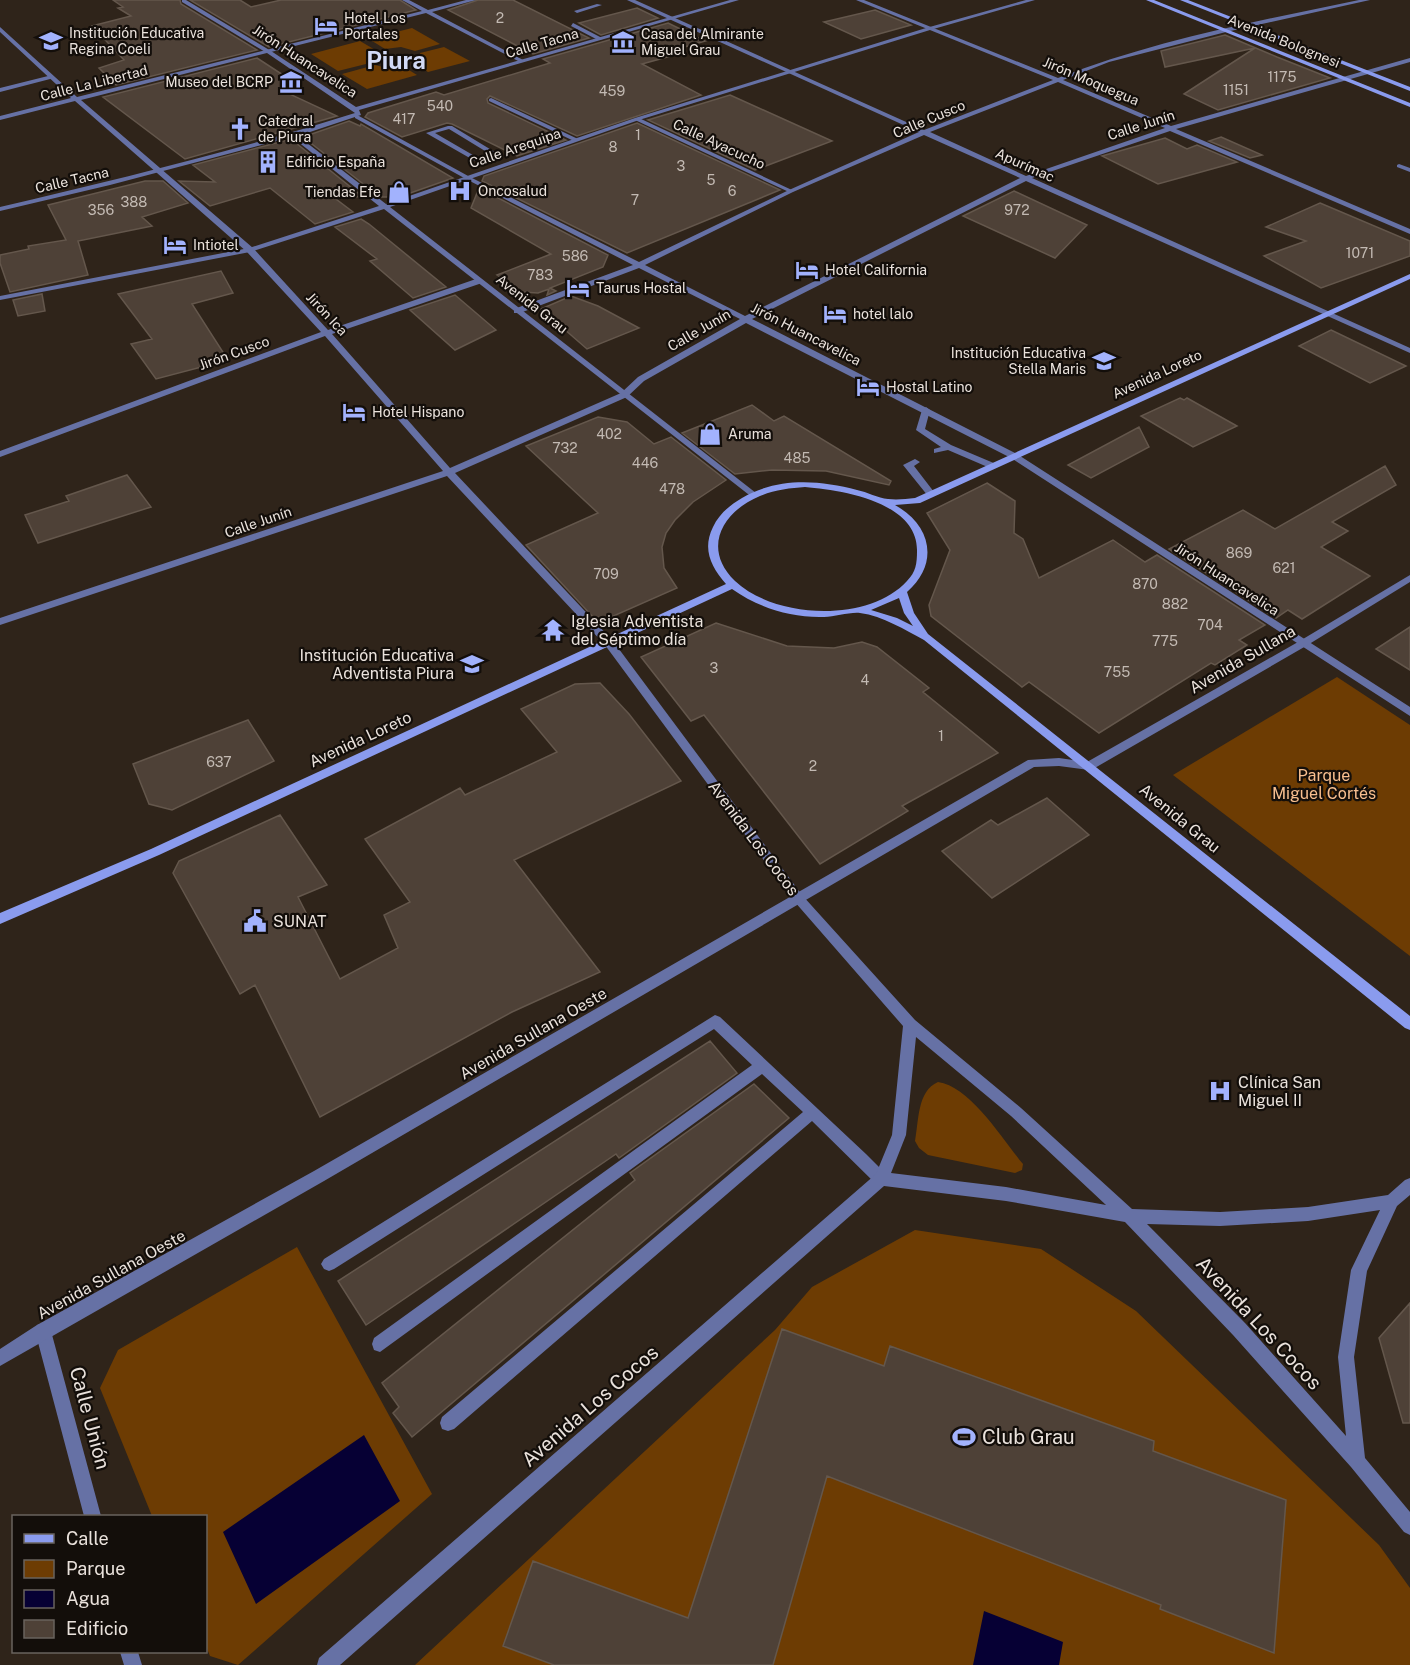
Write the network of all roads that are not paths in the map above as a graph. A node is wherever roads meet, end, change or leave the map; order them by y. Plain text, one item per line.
1 (405, 0) edge
2 (473, 0) edge
3 (630, 0) edge
4 (736, 0) edge
5 (859, 0) edge
6 (1032, 0) edge
7 (1149, 0) edge
8 (1182, 0) edge
9 (1367, 0) edge
10 (183, 1) edge
11 (599, 6) dead end
12 (427, 12) junction
13 (577, 12) dead end
14 (672, 18) junction
15 (573, 25) dead end
16 (1246, 26) junction
17 (0, 29) edge
18 (928, 29) junction
19 (1225, 30) junction
20 (600, 39) junction
21 (269, 52) junction
22 (1410, 60) edge
23 (522, 61) junction
24 (790, 71) junction
25 (1367, 72) junction
26 (52, 77) junction
27 (1345, 78) junction
28 (1058, 80) junction
29 (1410, 89) edge
30 (0, 90) edge
31 (77, 100) junction
32 (491, 100) dead end
33 (1410, 105) edge
34 (356, 113) junction
35 (0, 118) edge
36 (637, 119) junction
37 (1172, 128) junction
38 (925, 132) junction
39 (293, 135) junction
40 (576, 140) junction
41 (495, 154) junction
42 (509, 163) junction
43 (1399, 166) dead end
44 (1410, 170) edge
45 (158, 171) junction
46 (468, 177) junction
47 (1024, 179) junction
48 (791, 191) junction
49 (384, 207) junction
50 (0, 209) edge
51 (1410, 232) edge
52 (250, 250) junction
53 (639, 265) junction
54 (1410, 276) edge
55 (479, 281) junction
56 (0, 298) edge
57 (517, 311) junction
58 (1328, 312) junction
59 (746, 319) junction
60 (327, 333) junction
61 (1410, 351) edge
62 (624, 394) junction
63 (926, 410) junction
64 (948, 447) junction
65 (937, 451) dead end
66 (0, 454) edge
67 (1014, 456) junction
68 (915, 462) dead end
69 (993, 466) junction
70 (449, 472) junction
71 (932, 494) junction
72 (753, 495) junction
73 (917, 501) junction
74 (885, 502) junction
75 (910, 522) junction
76 (1410, 578) edge
77 (733, 585) junction
78 (902, 591) junction
79 (861, 610) junction
80 (0, 622) edge
81 (928, 638) junction
82 (609, 643) junction
83 (1302, 644) junction
84 (1410, 712) edge
85 (1089, 766) junction
86 (798, 898) junction
87 (0, 919) edge
88 (910, 1024) junction
89 (1410, 1024) edge
90 (762, 1066) junction
91 (813, 1112) junction
92 (881, 1179) junction
93 (1410, 1185) edge
94 (1392, 1201) junction
95 (1129, 1216) junction
96 (329, 1264) dead end
97 (43, 1331) junction
98 (380, 1344) dead end
99 (0, 1358) edge
100 (448, 1423) dead end
101 (1357, 1461) junction
102 (93, 1515) edge
103 (1410, 1526) edge
104 (326, 1665) edge

1 - 12 street
2 - 12 street, Calle La Libertad
3 - 14 street, Apurímac
4 - 14 street, Calle Tacna
5 - 18 street, Jirón Moquegua
6 - 18 street, Calle Arequipa
7 - 19 main road, Avenida Bolognesi
8 - 16 main road, Avenida Bolognesi
9 - 16 street, Calle Cusco
10 - 21 street, Jirón Huancavelica
11 - 13 street
12 - 21 street, Calle La Libertad
12 - 23 street
14 - 20 street, Calle Tacna
14 - 24 street, Apurímac
15 - 20 street
16 - 19 street, Calle Cusco
16 - 25 main road, Avenida Bolognesi
17 - 26 street, Jirón Ica
18 - 24 street, Calle Arequipa
18 - 28 street, Jirón Moquegua
19 - 27 main road, Avenida Bolognesi
19 - 28 street, Calle Cusco
20 - 23 street, Calle Tacna
21 - 31 street, Calle La Libertad
21 - 34 street, Jirón Huancavelica
22 - 25 street, Calle Junín
23 - 34 street, Calle Tacna
24 - 36 street, Calle Arequipa
24 - 38 street, Apurímac
25 - 27 street, Calle Junín
25 - 29 main road, Avenida Bolognesi
26 - 30 street
26 - 31 street, Jirón Ica
27 - 33 main road, Avenida Bolognesi
27 - 37 street, Calle Junín
28 - 37 street, Jirón Moquegua
28 - 38 street, Calle Cusco
31 - 35 street, Calle La Libertad
31 - 45 street, Jirón Ica
32 - 40 street
34 - 39 street, Calle Tacna
34 - 46 street, Jirón Huancavelica
36 - 40 street, Calle Arequipa
36 - 48 street, Calle Ayacucho
37 - 47 street, Calle Junín
37 - 51 street, Jirón Moquegua
38 - 47 street, Apurímac
38 - 48 street, Calle Cusco
39 - 45 street, Calle Tacna
39 - 49 street, Avenida Grau
40 - 42 street, Calle Arequipa
41 - 41 street
41 - 42 street
42 - 46 street, Calle Arequipa
43 - 44 street
45 - 50 street, Calle Tacna
45 - 52 street, Jirón Ica
46 - 49 street, Calle Arequipa
46 - 53 street, Jirón Huancavelica
47 - 58 street, Apurímac
47 - 59 street, Calle Junín
48 - 53 street, Calle Cusco
49 - 52 street, Calle Arequipa
49 - 55 street, Avenida Grau
52 - 56 street, Calle Arequipa
52 - 60 street, Jirón Ica
53 - 57 street, Calle Cusco
53 - 59 street, Jirón Huancavelica
54 - 58 main road, Avenida Loreto
55 - 57 street, Avenida Grau
55 - 60 street, Jirón Cusco
57 - 62 street, Avenida Grau
58 - 61 street, Apurímac
58 - 67 main road, Avenida Loreto
59 - 62 street, Calle Junín
59 - 63 street, Jirón Huancavelica
60 - 66 street, Jirón Cusco
60 - 70 street, Jirón Ica
62 - 70 street, Calle Junín
62 - 72 street, Avenida Grau
63 - 64 street
63 - 67 street, Jirón Huancavelica
64 - 65 street
64 - 69 street
67 - 69 main road, Avenida Loreto
67 - 83 street, Jirón Huancavelica
68 - 71 street
69 - 71 main road, Avenida Loreto
70 - 80 street, Calle Junín
70 - 82 street, Jirón Ica
71 - 73 main road, Avenida Loreto
72 - 74 main road
72 - 77 main road
73 - 74 main road, Avenida Loreto
73 - 75 main road
74 - 75 main road
75 - 78 main road
76 - 83 street, Avenida Sullana
77 - 79 main road
77 - 82 main road, Avenida Loreto
78 - 79 main road
78 - 81 main road, Avenida Grau
79 - 81 main road, Avenida Grau
81 - 85 main road, Avenida Grau
82 - 86 street, Avenida Los Cocos
82 - 87 main road, Avenida Loreto
83 - 84 street, Jirón Huancavelica
83 - 85 street, Avenida Sullana
85 - 86 street, Avenida Sullana Oeste
85 - 89 main road, Avenida Grau
86 - 88 street, Avenida Los Cocos
86 - 97 street, Avenida Sullana Oeste
88 - 92 street, Avenida Los Cocos
88 - 95 street, Avenida Los Cocos
90 - 91 street
90 - 96 street
90 - 98 street
91 - 92 street
91 - 100 street
92 - 95 street
92 - 104 street, Avenida Los Cocos
93 - 94 street, Avenida Los Cocos
94 - 95 street
94 - 101 street, Avenida Los Cocos
95 - 101 street, Avenida Los Cocos
97 - 99 street, Avenida Sullana Oeste
97 - 102 street, Calle Unión
101 - 103 street, Avenida Los Cocos

